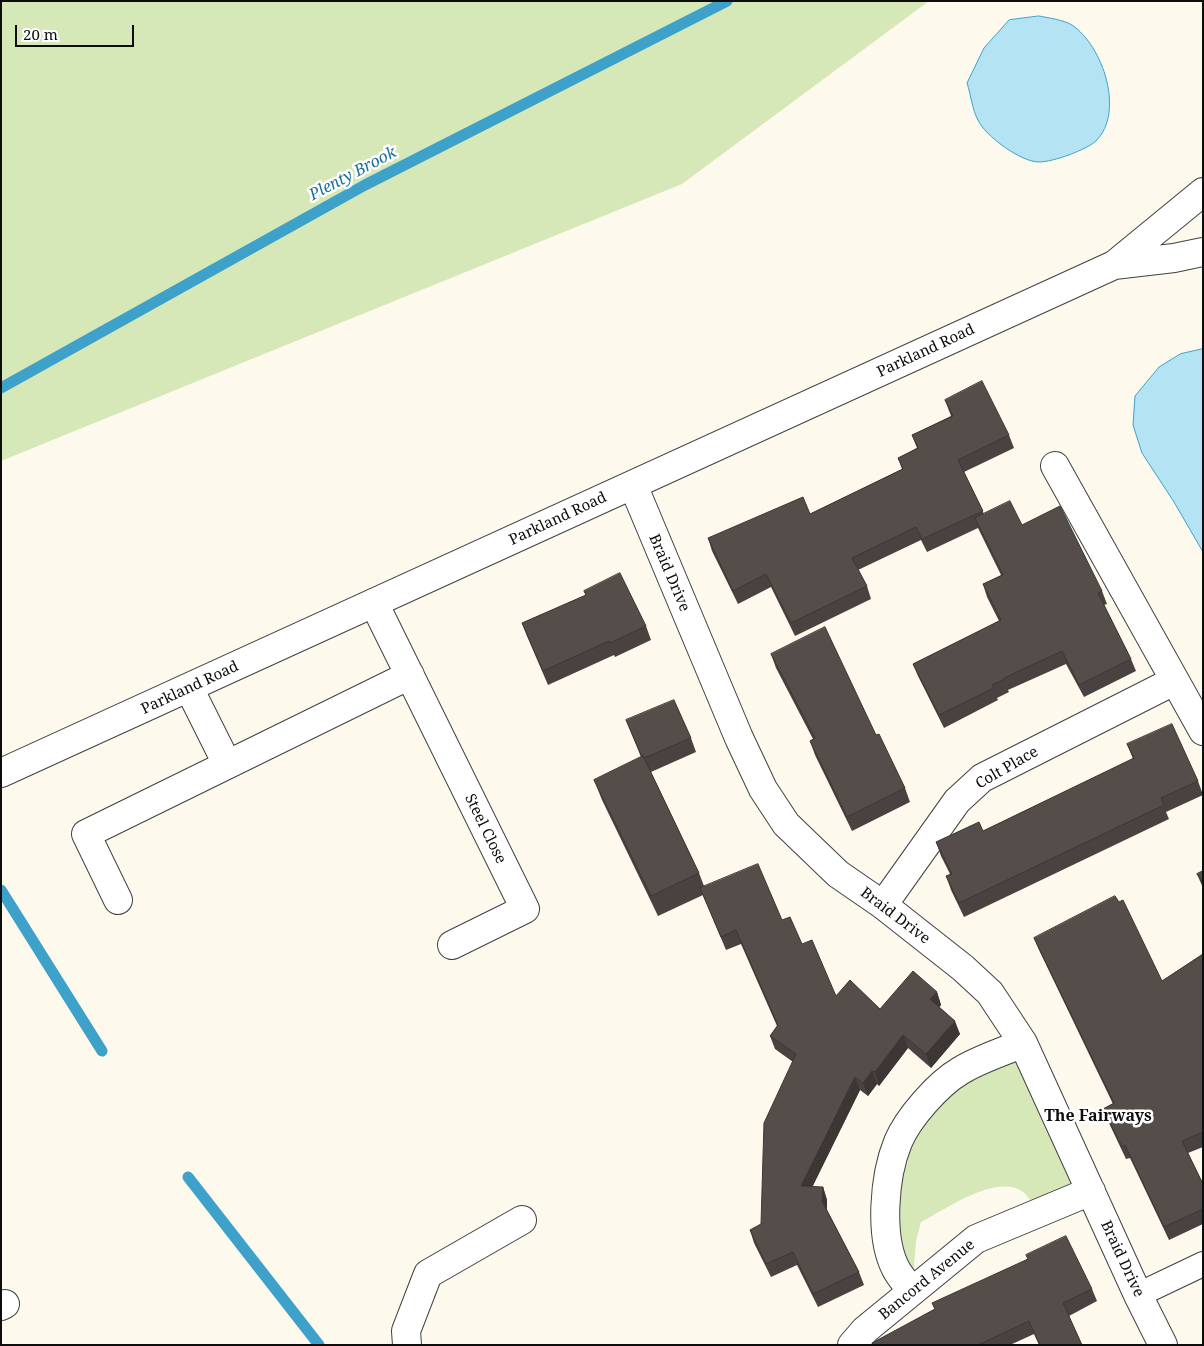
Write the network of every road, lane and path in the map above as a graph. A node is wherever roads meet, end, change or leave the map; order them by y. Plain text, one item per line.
1 (1203, 192) edge
2 (1203, 252) edge
3 (1114, 265) junction
4 (1055, 466) dead end
5 (633, 485) junction
6 (374, 603) junction
7 (410, 675) junction
8 (1174, 681) junction
9 (190, 688) junction
10 (1203, 731) edge
11 (227, 764) junction
12 (6, 771) edge
13 (118, 900) dead end
14 (883, 905) junction
15 (452, 945) dead end
16 (1023, 1043) junction
17 (1091, 1191) junction
18 (522, 1220) dead end
19 (1203, 1264) edge
20 (912, 1291) junction
21 (1138, 1295) junction
22 (407, 1345) edge
23 (852, 1345) edge
24 (1163, 1345) edge

1 - 3 street, Parkland Road
2 - 3 street, Parkland Road
3 - 5 street, Parkland Road
4 - 8 street
5 - 6 street, Parkland Road
5 - 14 street, Braid Drive
6 - 7 street, Steel Close
6 - 9 street, Parkland Road
7 - 11 street
7 - 15 street, Steel Close
8 - 10 street
8 - 14 street, Colt Place
9 - 11 street
9 - 12 street, Parkland Road
11 - 13 street
14 - 16 street, Braid Drive
16 - 17 street, Braid Drive
16 - 20 street
17 - 20 street, Bancord Avenue
17 - 21 street, Braid Drive
18 - 22 street
19 - 21 lane
20 - 23 street, Bancord Avenue
21 - 24 street, Braid Drive

